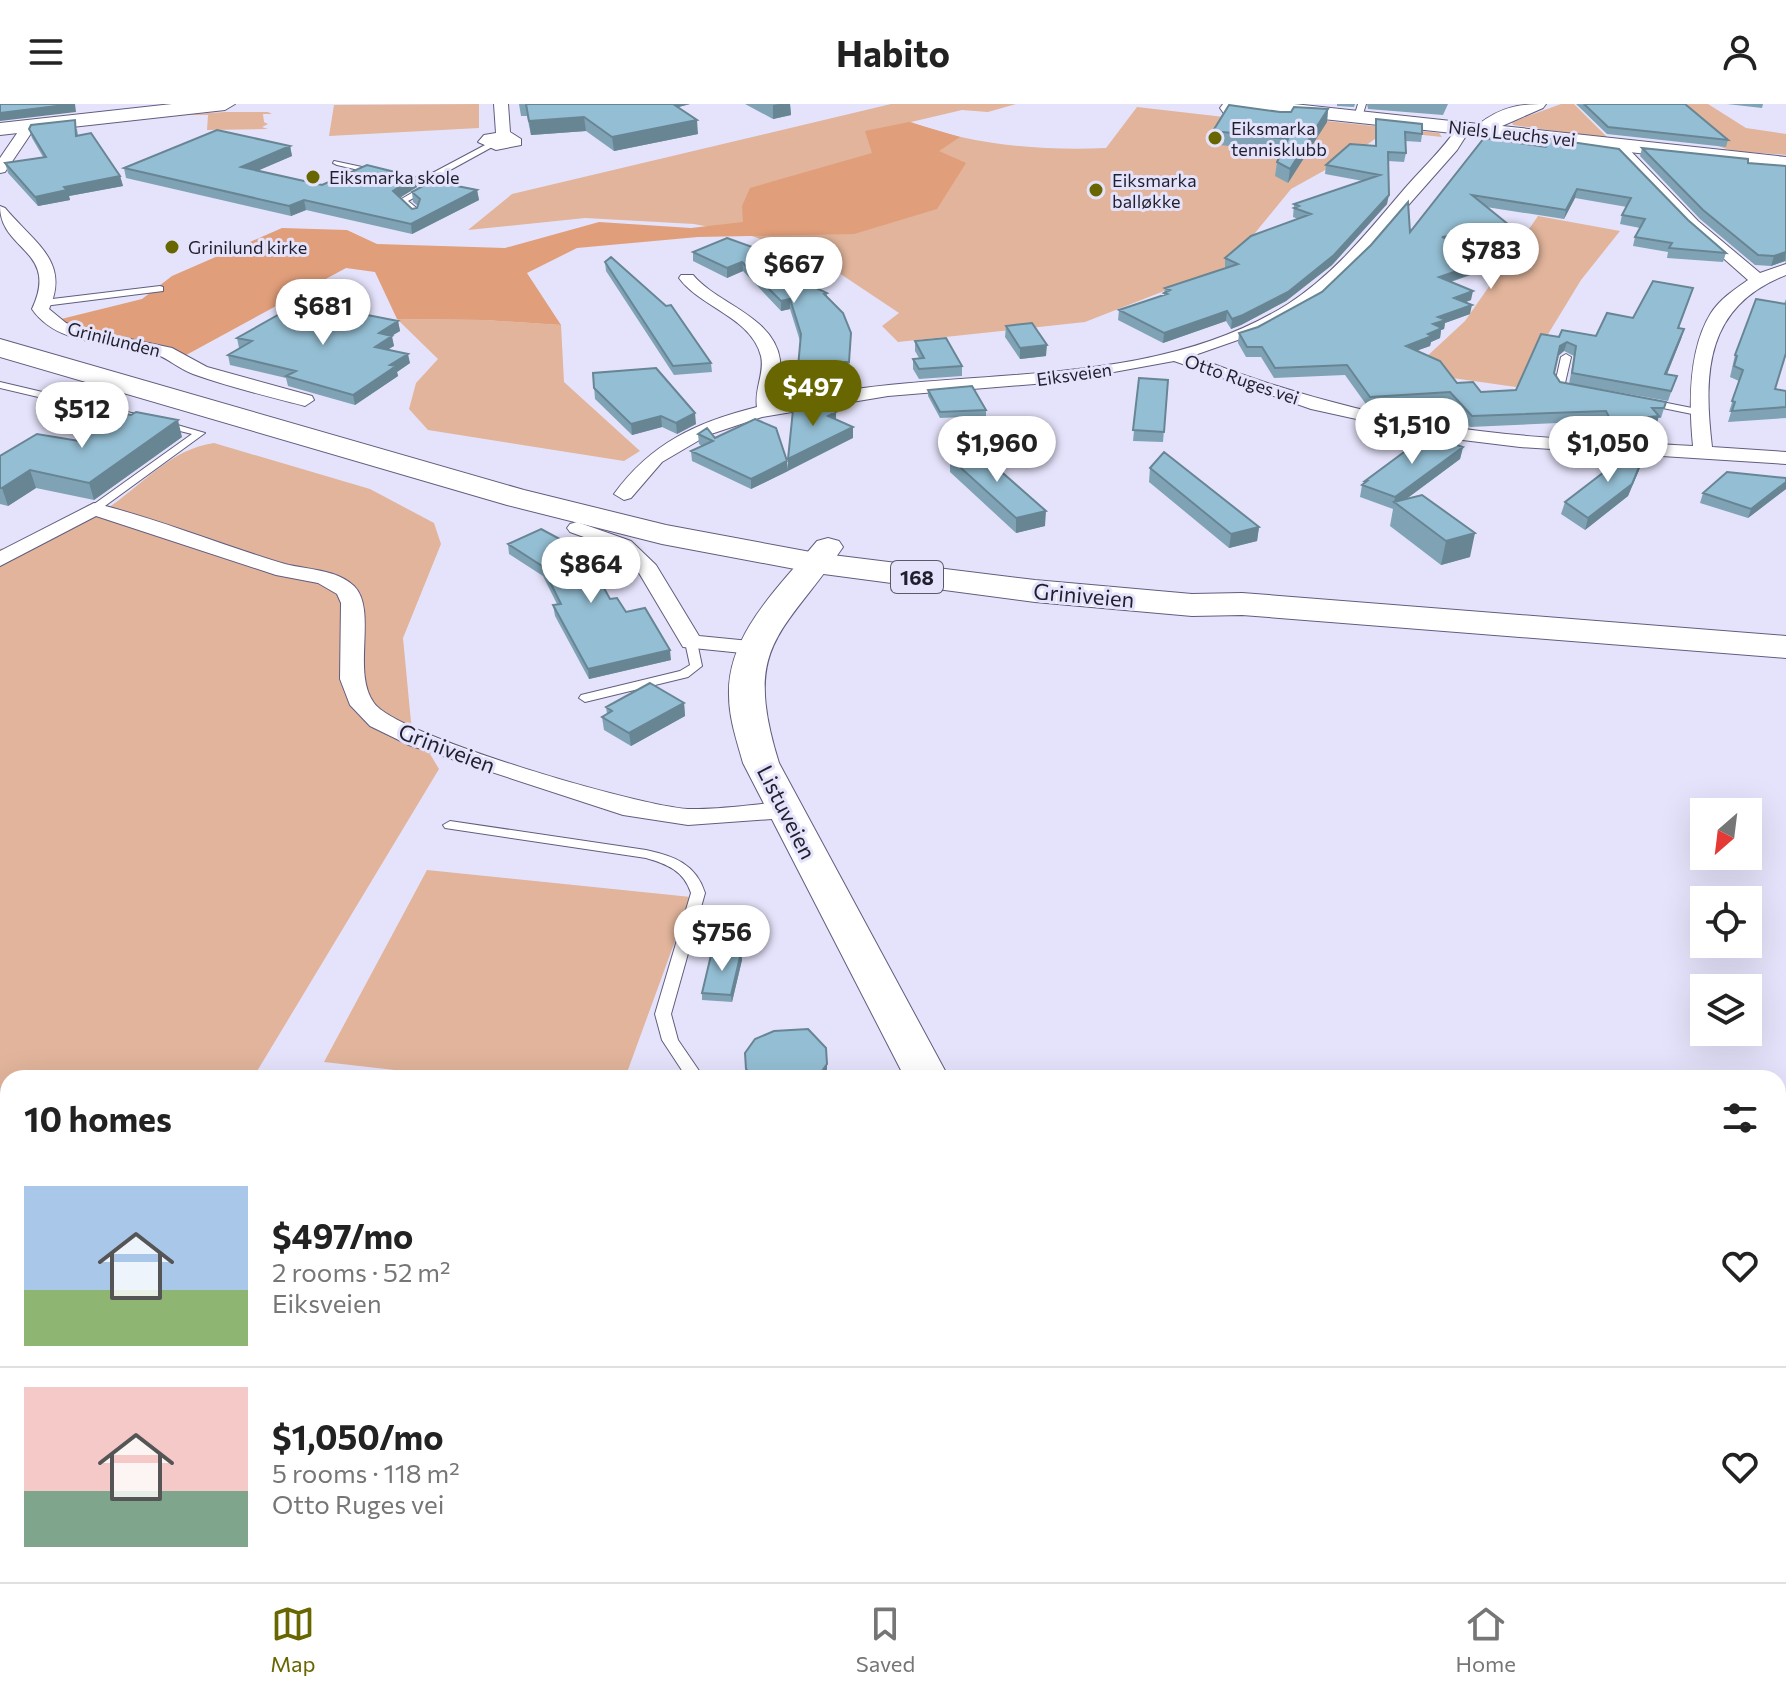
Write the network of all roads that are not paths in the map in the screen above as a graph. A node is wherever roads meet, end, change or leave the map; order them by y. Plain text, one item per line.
1 (225, 104) edge
2 (501, 104) edge
3 (1227, 104) edge
4 (1536, 104) edge
5 (148, 108) edge
6 (1245, 110) edge
7 (1360, 110) edge
8 (29, 126) junction
9 (0, 129) edge
10 (1474, 129) junction
11 (1616, 144) junction
12 (490, 146) joint
13 (337, 163) dead end
14 (1786, 163) edge
15 (0, 169) edge
16 (384, 174) edge
17 (413, 178) edge
18 (428, 179) junction
19 (0, 211) edge
20 (414, 214) edge
21 (1786, 269) edge
22 (687, 278) dead end
23 (1758, 280) junction
24 (160, 289) dead end
25 (44, 303) junction
26 (0, 348) edge
27 (1174, 355) junction
28 (1566, 357) edge
29 (0, 385) edge
30 (1582, 392) edge
31 (1629, 399) edge
32 (305, 400) dead end
33 (767, 408) junction
34 (1702, 413) junction
35 (1703, 453) junction
36 (1786, 458) edge
37 (624, 494) dead end
38 (94, 509) junction
39 (587, 522) junction
40 (822, 555) junction
41 (0, 560) edge
42 (691, 642) junction
43 (752, 647) junction
44 (1786, 647) edge
45 (585, 698) dead end
46 (785, 810) junction
47 (450, 825) dead end
48 (689, 1070) edge
49 (923, 1070) edge

1 - 5 street
2 - 12 street
3 - 6 lane
4 - 10 street, Eiksveien
5 - 8 street
6 - 7 street, Niels Leuchs vei
7 - 10 street, Niels Leuchs vei
8 - 9 street
8 - 15 street
10 - 11 street, Niels Leuchs vei
10 - 27 street, Eiksveien
11 - 14 street, Niels Leuchs vei
11 - 23 street
12 - 18 lane
13 - 16 lane
17 - 18 lane
18 - 20 lane
19 - 25 street, Grinilunden
21 - 23 street
22 - 33 street
23 - 34 street
24 - 25 lane
25 - 32 street, Grinilunden
26 - 39 main road, Griniveien / 168
27 - 33 street, Eiksveien
27 - 35 street, Otto Ruges vei
28 - 30 lane
29 - 38 lane
31 - 34 lane
33 - 37 street, Eiksveien
34 - 35 street
35 - 36 street, Otto Ruges vei
38 - 41 street
38 - 46 street, Griniveien
39 - 40 main road, Griniveien / 168
39 - 42 street
40 - 43 street, Listuveien
40 - 44 main road, Griniveien / 168
42 - 43 street
42 - 45 lane
43 - 46 street, Listuveien
46 - 49 street, Listuveien
47 - 48 lane

